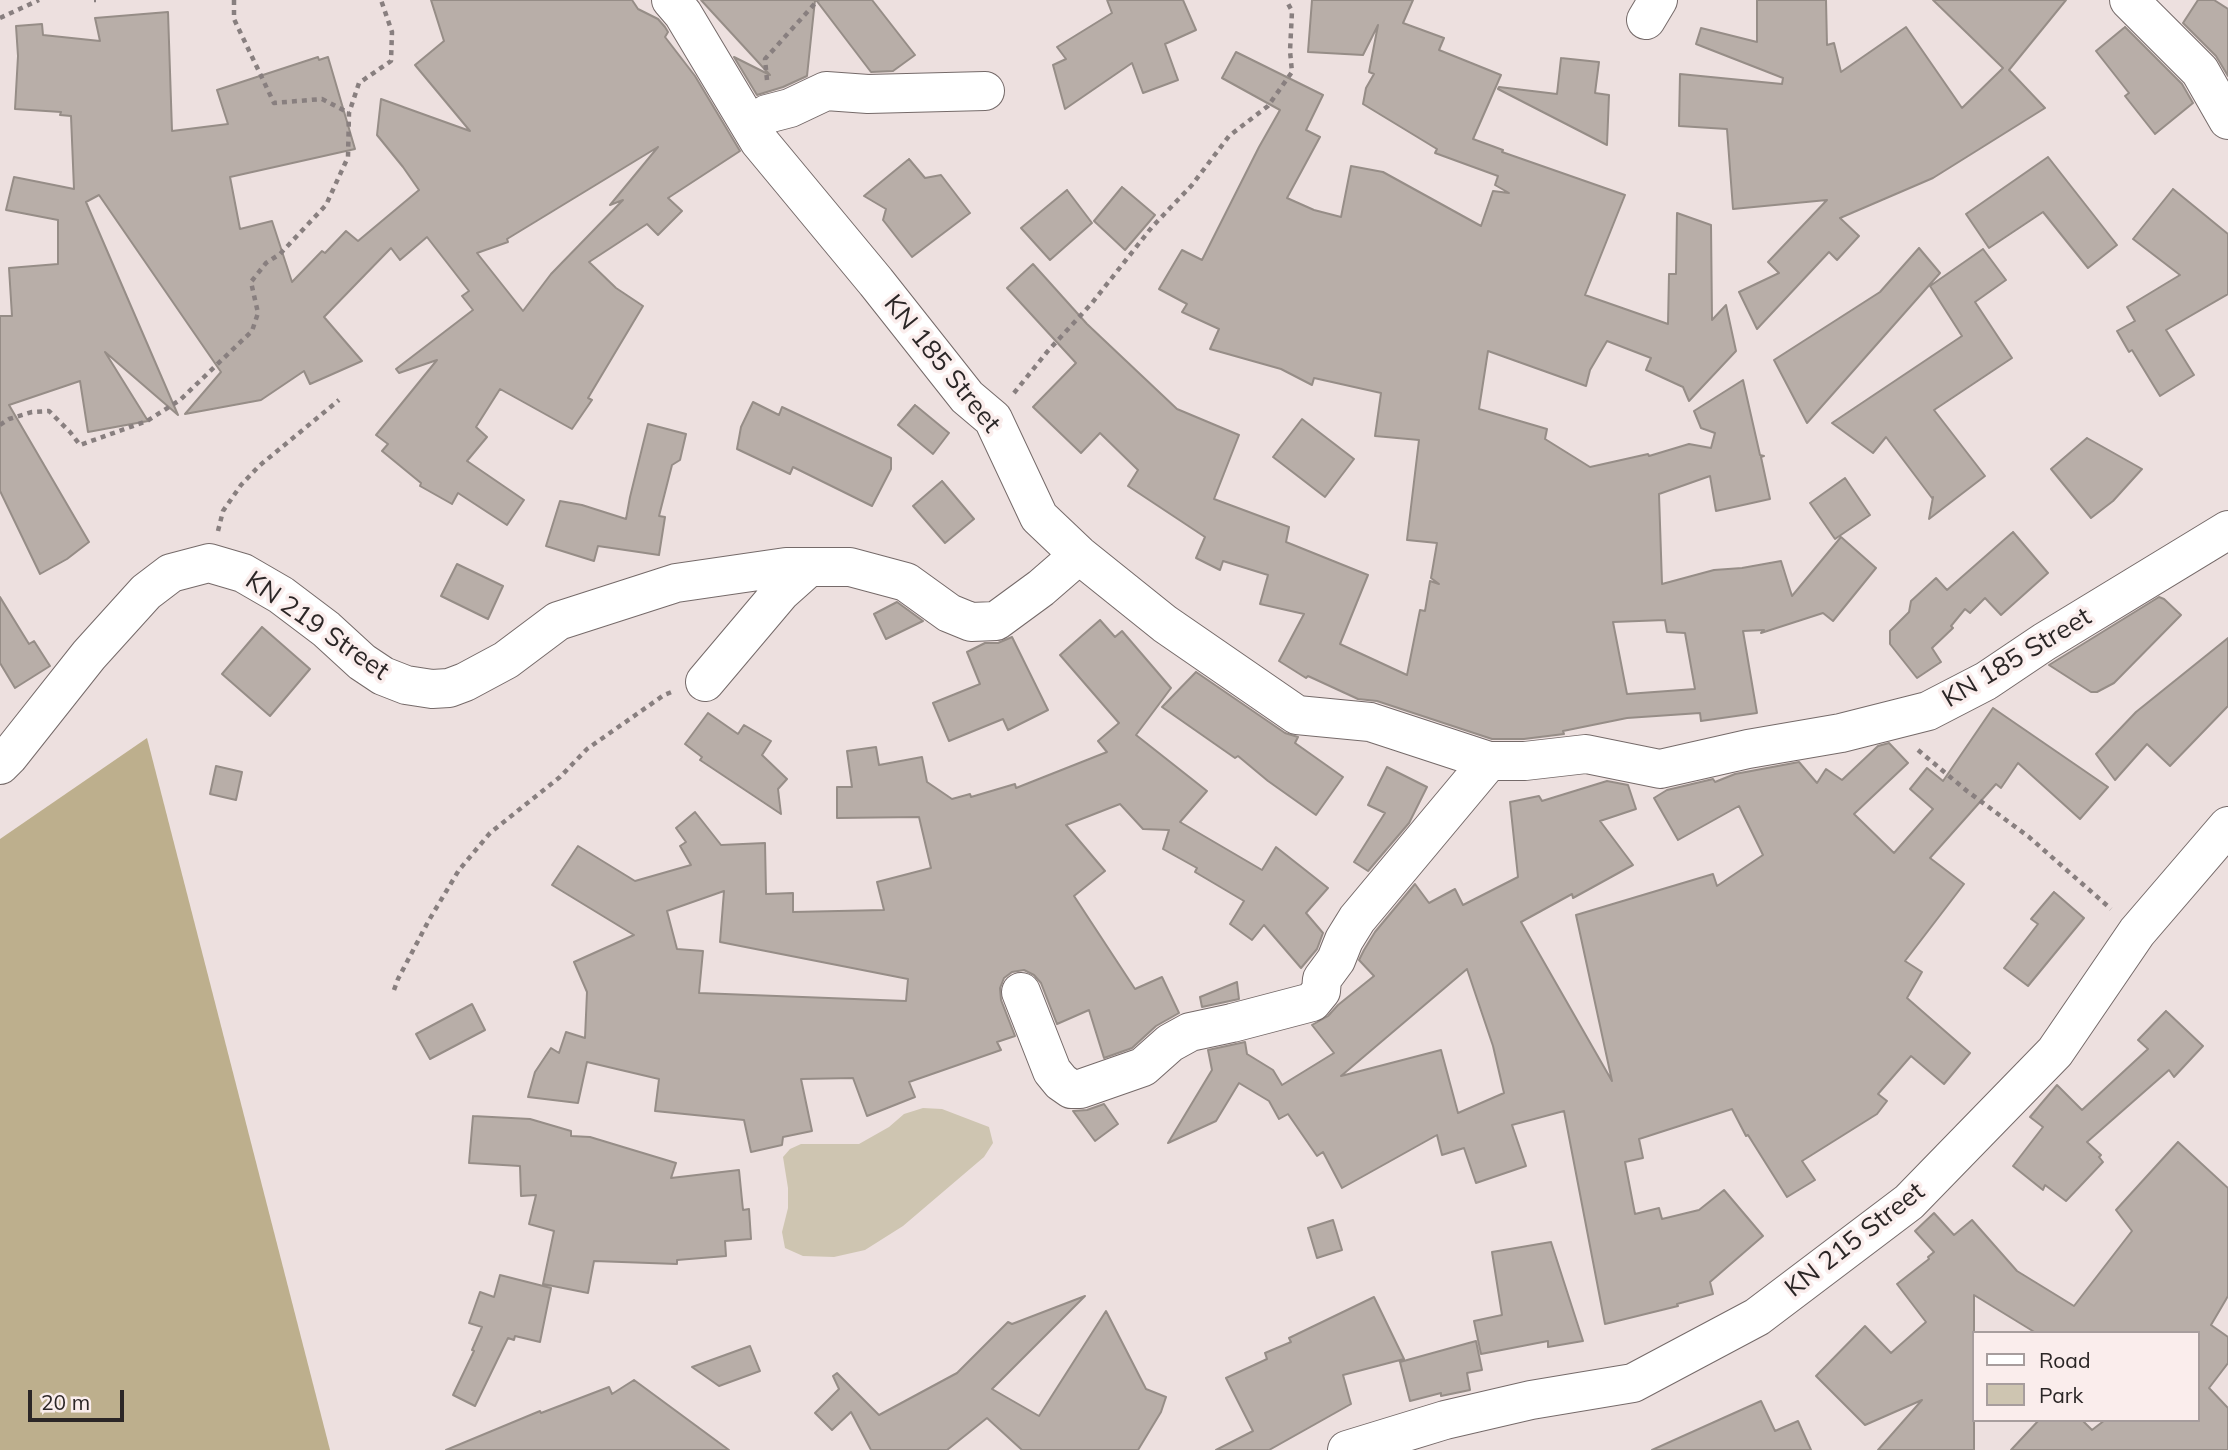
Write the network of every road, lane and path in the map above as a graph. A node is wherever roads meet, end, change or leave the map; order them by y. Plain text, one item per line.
1 (38, 0) edge
2 (234, 0) edge
3 (381, 0) edge
4 (671, 0) edge
5 (818, 0) edge
6 (1286, 0) edge
7 (2129, 0) edge
8 (0, 18) edge
9 (985, 90) dead end
10 (782, 109) junction
11 (349, 113) junction
12 (2228, 120) edge
13 (759, 141) junction
14 (339, 400) dead end
15 (993, 419) junction
16 (0, 425) edge
17 (2228, 530) edge
18 (1079, 555) junction
19 (209, 563) junction
20 (809, 567) junction
21 (705, 682) joint
22 (1885, 722) junction
23 (1489, 761) junction
24 (0, 765) edge
25 (2228, 827) edge
26 (2137, 932) junction
27 (394, 990) dead end
28 (1021, 992) dead end
29 (1347, 1450) edge

1 - 8 path
2 - 11 path
3 - 11 path
4 - 13 street, KN 185 Street
5 - 10 path
6 - 15 path
7 - 12 street
9 - 10 street
10 - 13 street
11 - 16 path
13 - 15 street, KN 185 Street
14 - 19 path
15 - 18 street, KN 185 Street
17 - 22 street, KN 185 Street
18 - 20 street, KN 219 Street
18 - 23 street, KN 185 Street
19 - 20 street, KN 219 Street
19 - 24 street
20 - 21 street
21 - 27 path
22 - 23 street, KN 185 Street
22 - 26 path
23 - 28 street
25 - 26 street, KN 215 Street
26 - 29 street, KN 215 Street

